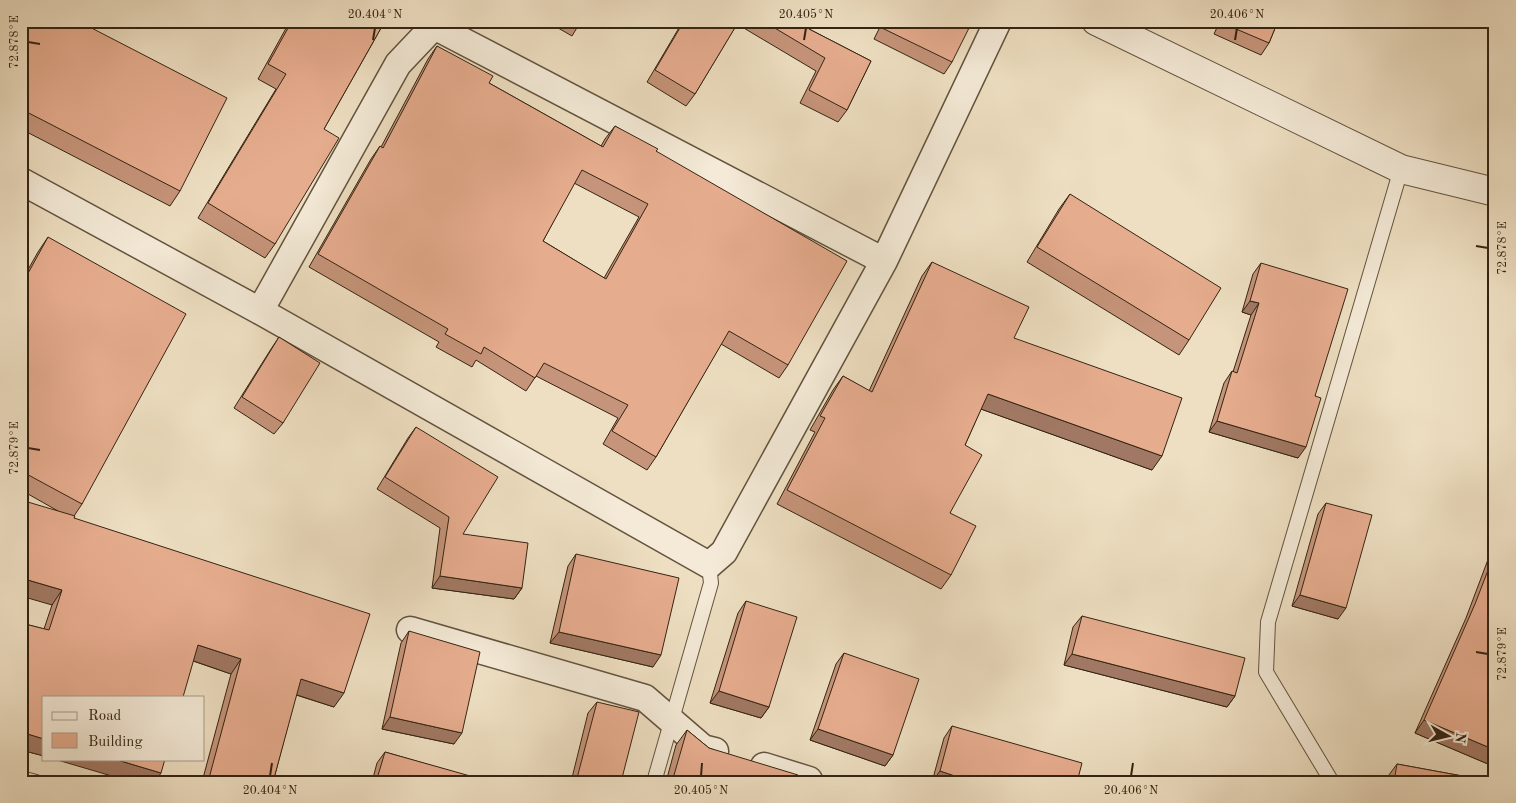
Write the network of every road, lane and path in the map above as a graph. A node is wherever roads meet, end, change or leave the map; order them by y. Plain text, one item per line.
1 (998, 21) edge
2 (1096, 21) edge
3 (1402, 169) junction
4 (21, 180) edge
5 (1495, 192) edge
6 (884, 261) junction
7 (260, 310) junction
8 (709, 565) junction
9 (410, 630) edge
10 (672, 721) junction
11 (21, 778) edge
12 (809, 780) dead end
13 (36, 782) edge
14 (654, 782) edge
15 (1332, 782) edge

1 - 6 street
2 - 3 street
3 - 5 street
3 - 15 lane
4 - 7 street
6 - 7 street
6 - 8 street
7 - 8 street
8 - 10 lane
9 - 10 street
10 - 12 street
10 - 14 lane
11 - 13 lane

